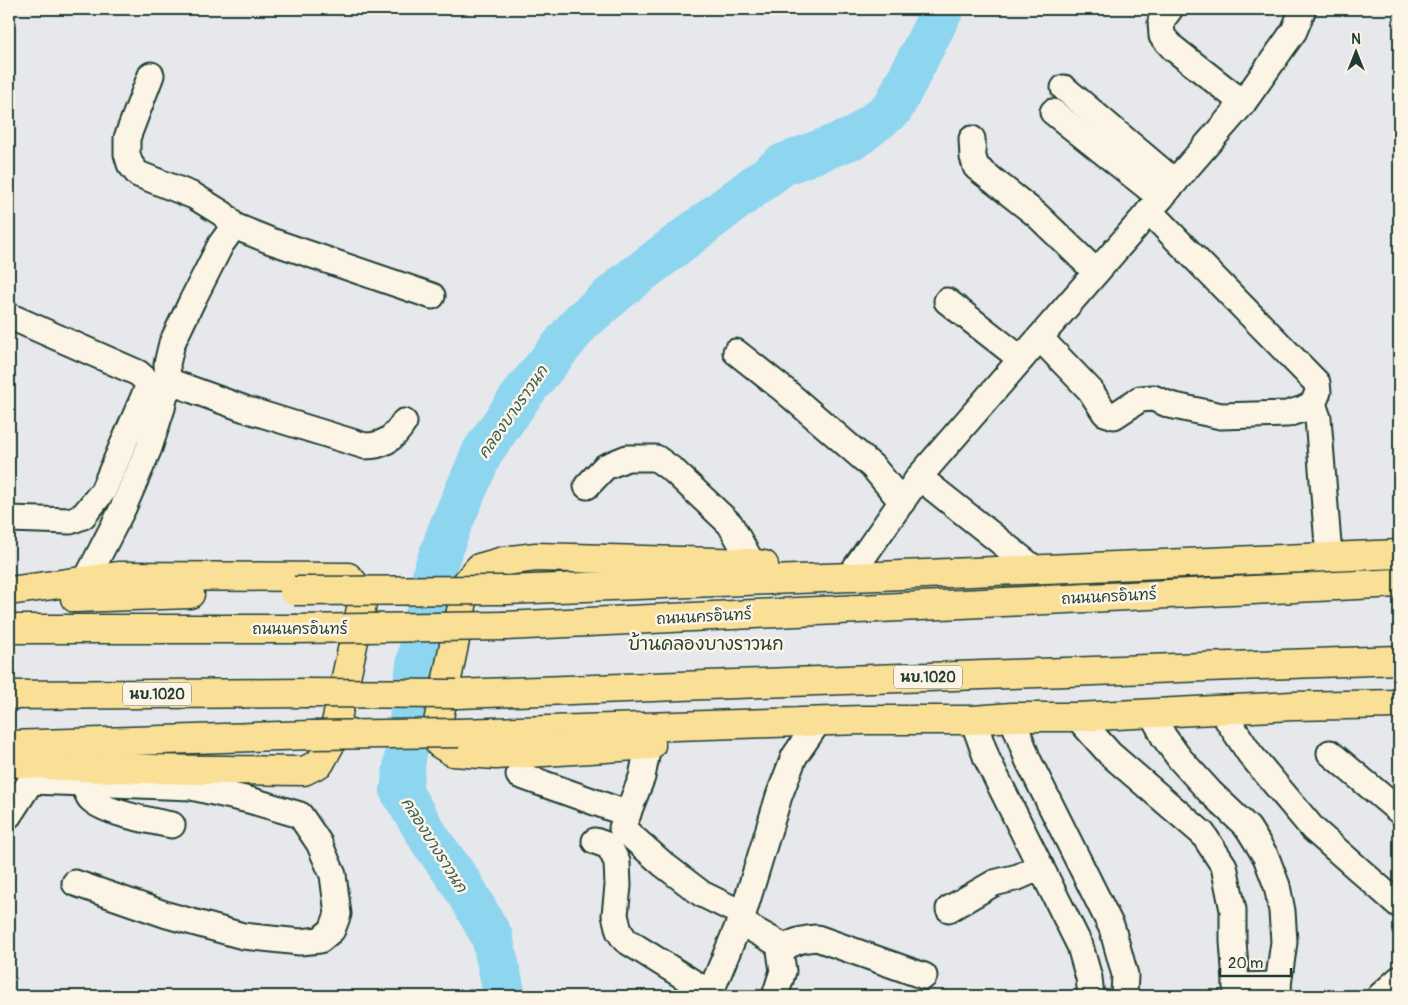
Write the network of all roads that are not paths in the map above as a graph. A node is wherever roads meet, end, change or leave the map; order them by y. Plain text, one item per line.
1 (1170, 9) edge
2 (1303, 9) edge
3 (151, 75) dead end
4 (1064, 88) dead end
5 (1244, 102) junction
6 (1053, 112) dead end
7 (972, 139) dead end
8 (1161, 197) junction
9 (234, 226) junction
10 (1096, 272) junction
11 (432, 296) dead end
12 (947, 301) dead end
13 (9, 316) edge
14 (1040, 338) junction
15 (736, 352) dead end
16 (1021, 359) junction
17 (168, 381) junction
18 (1313, 404) junction
19 (404, 422) dead end
20 (919, 477) junction
21 (587, 486) dead end
22 (902, 502) junction
23 (9, 519) edge
24 (1399, 554) edge
25 (1329, 557) junction
26 (752, 563) junction
27 (1036, 570) junction
28 (843, 578) junction
29 (85, 582) junction
30 (1399, 583) edge
31 (9, 590) edge
32 (9, 600) edge
33 (9, 629) edge
34 (1399, 660) edge
35 (9, 695) edge
36 (1399, 704) edge
37 (1221, 710) junction
38 (1152, 713) junction
39 (1012, 717) junction
40 (1077, 717) junction
41 (973, 720) junction
42 (818, 722) junction
43 (781, 723) junction
44 (9, 745) edge
45 (648, 746) junction
46 (1330, 753) dead end
47 (9, 762) edge
48 (35, 773) junction
49 (519, 775) dead end
50 (83, 784) junction
51 (1210, 792) junction
52 (1399, 811) edge
53 (1178, 813) junction
54 (9, 815) edge
55 (172, 825) dead end
56 (614, 832) junction
57 (1041, 867) junction
58 (75, 883) dead end
59 (1397, 899) edge
60 (1098, 900) junction
61 (949, 909) dead end
62 (1065, 916) junction
63 (742, 918) junction
64 (781, 951) junction
65 (924, 976) dead end
66 (1399, 979) edge
67 (1279, 990) edge
68 (1236, 991) edge
69 (710, 994) edge
70 (775, 996) edge
71 (1091, 996) edge
72 (1124, 996) edge
73 (1380, 996) edge

1 - 5 street
2 - 5 street
3 - 9 street
4 - 8 street
5 - 8 street
6 - 8 street
7 - 10 street
8 - 10 street
8 - 18 street
9 - 11 street
9 - 17 street
10 - 14 street
12 - 16 street
13 - 23 street
14 - 16 street
14 - 18 street
15 - 22 street
16 - 20 street
17 - 19 street
17 - 29 street
18 - 25 street
20 - 22 street
20 - 27 street
21 - 26 street
22 - 28 street
24 - 25 main road, ถนนนครอินทร์
25 - 27 main road, ถนนนครอินทร์
26 - 28 main road
26 - 45 main road
27 - 28 main road, ถนนนครอินทร์
28 - 32 main road, ถนนนครอินทร์, bridge
29 - 31 main road
29 - 48 main road
30 - 33 main road, ถนนนครอินทร์, bridge
34 - 35 main road, นบ.1020, bridge
36 - 37 main road
37 - 38 main road
37 - 59 street
38 - 40 main road
38 - 51 street
39 - 40 main road
39 - 41 main road
39 - 60 street
40 - 53 street
41 - 42 main road
41 - 57 street
42 - 43 main road
42 - 63 street
43 - 44 main road, bridge
43 - 45 main road
45 - 56 street
46 - 52 street
47 - 48 main road
48 - 50 street
48 - 54 street
49 - 56 street
50 - 55 street
50 - 58 street
51 - 53 street
51 - 67 street
53 - 68 street
56 - 63 street
56 - 69 street
57 - 61 street
57 - 62 street
60 - 62 street
60 - 72 street
62 - 71 street
63 - 64 street
63 - 69 street
64 - 65 street
64 - 70 street
66 - 73 street
67 - 68 street

